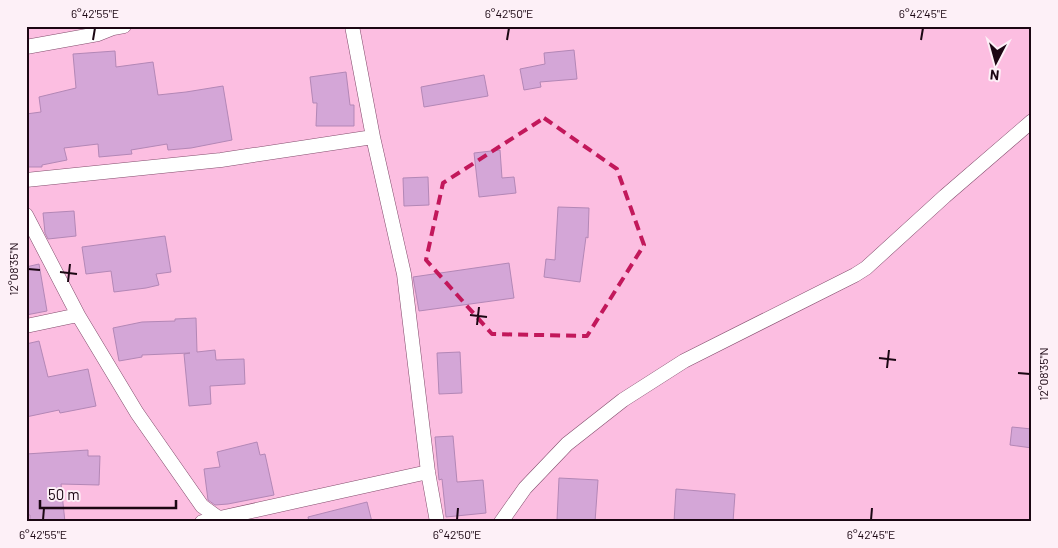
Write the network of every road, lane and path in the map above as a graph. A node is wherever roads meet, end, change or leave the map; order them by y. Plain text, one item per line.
1 (124, 26) edge
2 (352, 26) edge
3 (26, 47) edge
4 (1032, 121) edge
5 (373, 137) junction
6 (26, 180) edge
7 (26, 216) edge
8 (78, 314) junction
9 (26, 326) edge
10 (428, 472) junction
11 (223, 520) edge
12 (202, 522) edge
13 (437, 522) edge
14 (500, 522) edge

1 - 3 street
2 - 5 street
4 - 14 street
5 - 6 street
5 - 10 street
7 - 8 street
8 - 9 street
8 - 11 street
10 - 11 street
10 - 13 street
11 - 12 street

